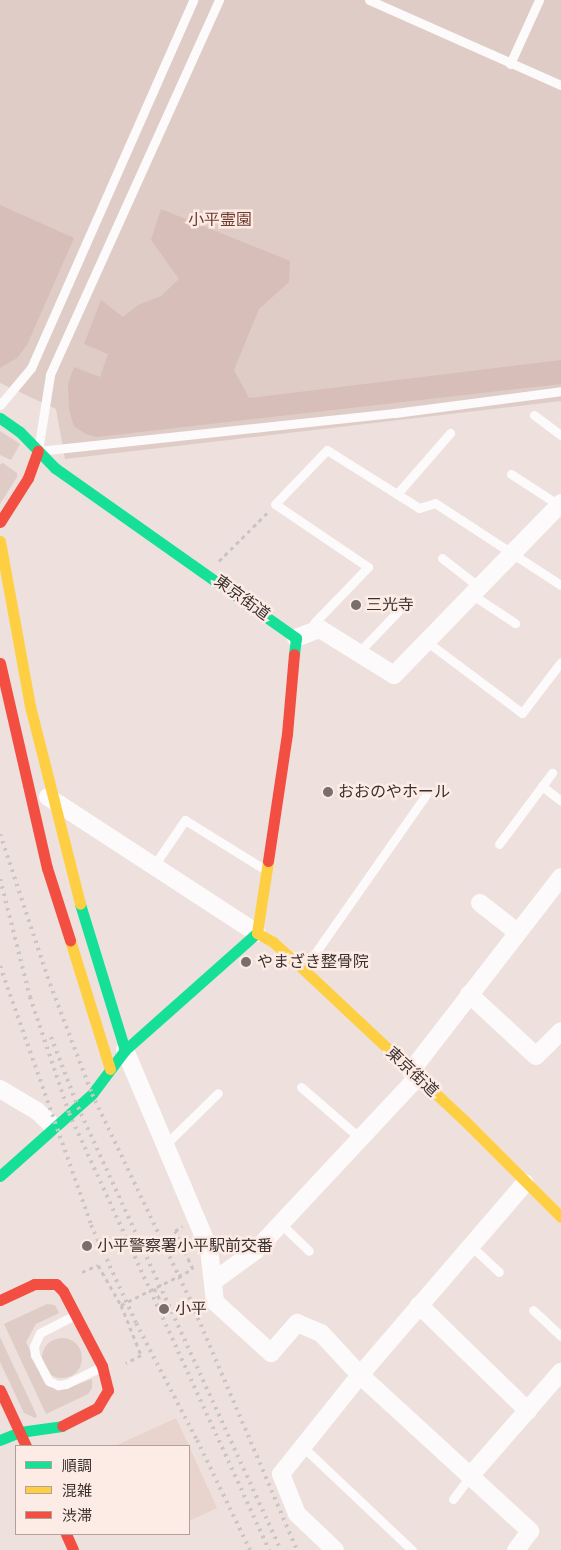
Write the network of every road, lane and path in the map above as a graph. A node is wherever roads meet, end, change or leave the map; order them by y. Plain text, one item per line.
1 (193, 0) edge
2 (219, 0) edge
3 (369, 0) edge
4 (539, 0) edge
5 (510, 64) junction
6 (561, 85) edge
7 (561, 391) edge
8 (0, 405) edge
9 (534, 415) dead end
10 (0, 418) edge
11 (450, 433) dead end
12 (561, 435) edge
13 (38, 451) junction
14 (511, 474) dead end
15 (397, 494) junction
16 (275, 504) junction
17 (560, 505) edge
18 (0, 522) edge
19 (0, 541) edge
20 (513, 551) junction
21 (442, 558) dead end
22 (207, 573) junction
23 (561, 585) edge
24 (475, 590) junction
25 (406, 604) dead end
26 (515, 624) dead end
27 (320, 629) junction
28 (296, 638) junction
29 (426, 641) junction
30 (358, 653) junction
31 (561, 662) edge
32 (0, 663) edge
33 (552, 773) dead end
34 (24, 780) junction
35 (542, 786) junction
36 (426, 795) dead end
37 (52, 800) junction
38 (561, 801) edge
39 (499, 844) dead end
40 (153, 866) junction
41 (266, 870) junction
42 (561, 876) edge
43 (480, 903) dead end
44 (517, 932) junction
45 (257, 933) junction
46 (304, 969) junction
47 (469, 994) junction
48 (561, 1031) edge
49 (125, 1050) junction
50 (110, 1069) junction
51 (414, 1074) junction
52 (301, 1087) dead end
53 (0, 1089) edge
54 (218, 1093) dead end
55 (53, 1126) junction
56 (361, 1140) junction
57 (165, 1145) junction
58 (0, 1176) edge
59 (525, 1183) junction
60 (561, 1217) edge
61 (280, 1223) junction
62 (175, 1231) dead end
63 (471, 1246) junction
64 (309, 1251) dead end
65 (82, 1272) dead end
66 (499, 1272) dead end
67 (214, 1281) junction
68 (154, 1288) junction
69 (0, 1300) edge
70 (161, 1302) dead end
71 (121, 1305) junction
72 (419, 1305) junction
73 (533, 1310) dead end
74 (76, 1315) junction
75 (561, 1336) edge
76 (126, 1363) dead end
77 (102, 1366) junction
78 (561, 1372) edge
79 (360, 1375) junction
80 (0, 1390) edge
81 (528, 1411) junction
82 (20, 1432) junction
83 (0, 1440) edge
84 (26, 1445) edge
85 (303, 1447) junction
86 (471, 1475) junction
87 (453, 1498) dead end
88 (66, 1535) edge
89 (73, 1550) edge
90 (335, 1550) edge
91 (412, 1550) edge
92 (516, 1550) edge

1 - 8 lane
2 - 13 lane
3 - 5 lane
4 - 5 lane
5 - 6 lane
7 - 13 lane
9 - 12 lane
10 - 13 street, 東京街道
11 - 15 lane
13 - 18 street
13 - 22 street, 東京街道
14 - 17 lane
15 - 16 lane
15 - 20 lane
16 - 22 path
16 - 27 lane
17 - 20 street
19 - 37 street
20 - 23 lane
20 - 24 street
21 - 24 lane
22 - 28 street, 東京街道
24 - 26 lane
24 - 29 street
25 - 30 lane
27 - 28 street
27 - 30 street
28 - 41 street
29 - 30 street
29 - 31 lane
32 - 34 street
33 - 35 lane
34 - 37 street
34 - 50 street
35 - 38 lane
35 - 39 lane
36 - 46 lane
37 - 40 street
37 - 49 street
40 - 41 lane
40 - 45 street
41 - 45 street
42 - 44 street
43 - 44 street
44 - 47 street
45 - 46 street, 東京街道
45 - 49 street
46 - 51 street, 東京街道
47 - 48 street
47 - 51 street
49 - 50 street
49 - 57 street
50 - 55 street
51 - 56 street
51 - 59 street, 東京街道
52 - 56 lane
53 - 55 street
54 - 57 lane
55 - 58 street
56 - 61 street
57 - 67 street
59 - 60 street, 東京街道
59 - 63 street
61 - 64 lane
61 - 67 street
62 - 68 path
63 - 66 lane
63 - 72 street
65 - 71 path
67 - 79 street
68 - 70 path
68 - 71 path
69 - 74 street
71 - 76 path
72 - 79 street
72 - 81 street
73 - 75 lane
74 - 77 street
74 - 77 lane
77 - 82 street
78 - 81 street
79 - 85 street
79 - 86 street
80 - 82 street
81 - 86 street
82 - 83 street
82 - 84 street
85 - 90 street
85 - 91 lane
86 - 87 lane
86 - 92 street
88 - 89 street

